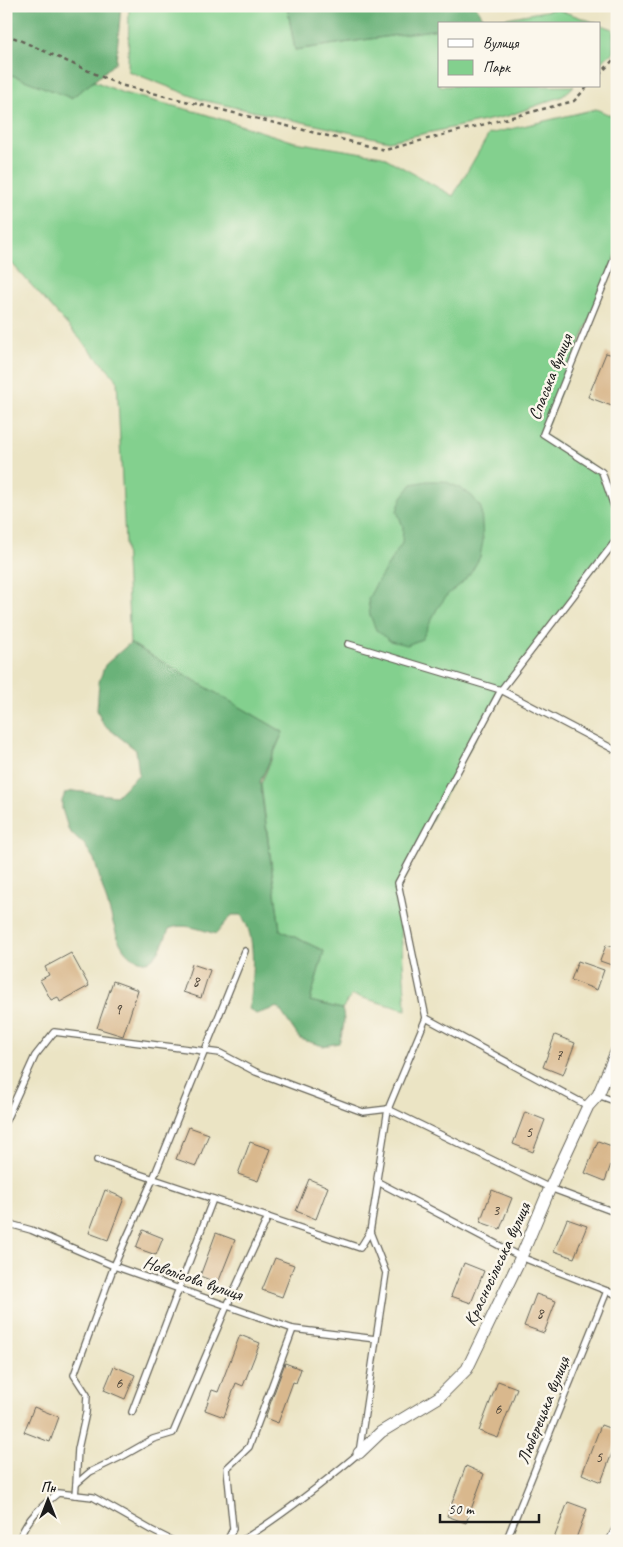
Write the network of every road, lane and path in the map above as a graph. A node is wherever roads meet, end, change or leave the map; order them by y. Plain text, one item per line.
1 (6, 34) edge
2 (617, 56) edge
3 (600, 74) edge
4 (586, 88) edge
5 (617, 252) edge
6 (617, 515) edge
7 (617, 539) edge
8 (348, 644) dead end
9 (501, 690) junction
10 (617, 751) edge
11 (246, 951) dead end
12 (426, 1018) junction
13 (617, 1050) edge
14 (598, 1095) junction
15 (617, 1102) edge
16 (588, 1106) junction
17 (388, 1109) junction
18 (6, 1120) edge
19 (97, 1160) dead end
20 (153, 1179) junction
21 (378, 1182) junction
22 (550, 1188) junction
23 (213, 1199) junction
24 (617, 1213) edge
25 (268, 1217) junction
26 (6, 1223) edge
27 (370, 1232) junction
28 (521, 1257) junction
29 (114, 1266) junction
30 (178, 1288) junction
31 (607, 1291) junction
32 (617, 1295) edge
33 (227, 1306) junction
34 (293, 1329) junction
35 (376, 1339) junction
36 (132, 1412) dead end
37 (359, 1452) junction
38 (76, 1484) junction
39 (75, 1495) junction
40 (617, 1530) edge
41 (19, 1541) edge
42 (173, 1541) edge
43 (227, 1541) edge
44 (240, 1541) edge
45 (506, 1541) edge
46 (612, 1541) edge

1 - 4 path
2 - 3 path
5 - 6 lane, Спаська вулиця
7 - 9 lane
8 - 9 lane
9 - 10 lane
9 - 12 lane
11 - 20 lane
12 - 16 lane
12 - 17 lane
13 - 14 street, Красносільська вулиця
14 - 15 lane
14 - 16 street, Красносільська вулиця
16 - 22 street, Красносільська вулиця
17 - 18 lane
17 - 21 lane
17 - 22 lane
19 - 20 lane
20 - 23 lane
20 - 29 lane
21 - 27 lane
21 - 28 lane
22 - 24 lane
22 - 28 street, Красносільська вулиця
23 - 25 lane
23 - 30 lane
25 - 27 lane
25 - 33 lane
26 - 29 lane, Новолісова вулиця
27 - 35 lane
28 - 31 lane
28 - 37 street, Красносільська вулиця
29 - 30 lane, Новолісова вулиця
29 - 38 lane
30 - 33 lane, Новолісова вулиця
30 - 36 lane
31 - 32 lane
31 - 45 lane, Люберецька вулиця
33 - 34 lane, Новолісова вулиця
33 - 38 lane
34 - 35 lane, Новолісова вулиця
34 - 43 lane
35 - 37 lane
37 - 44 lane
38 - 39 lane
39 - 41 lane
39 - 42 lane
40 - 46 street

